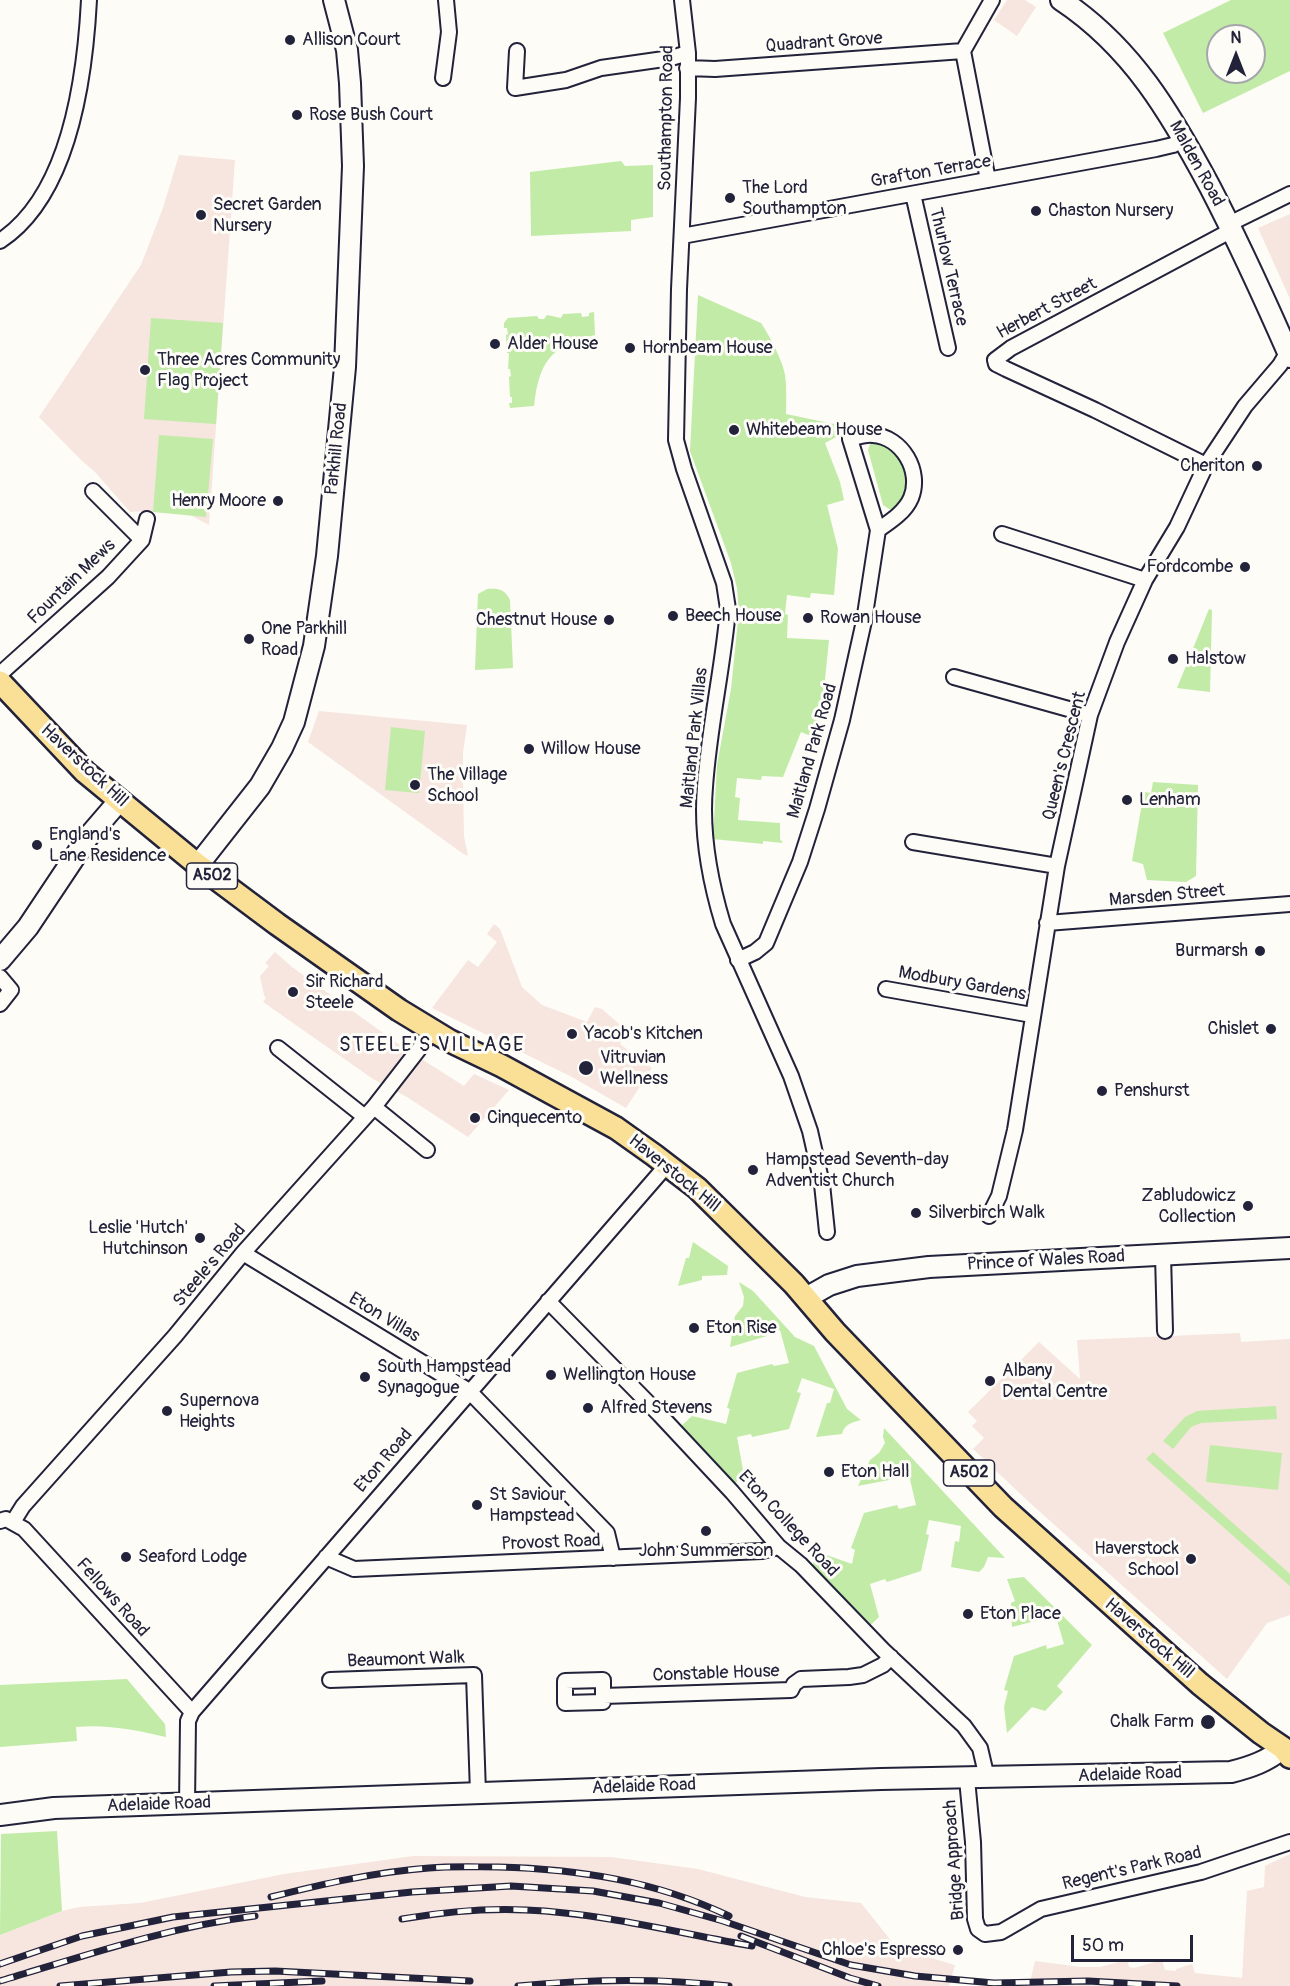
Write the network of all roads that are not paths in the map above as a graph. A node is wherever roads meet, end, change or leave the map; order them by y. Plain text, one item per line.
1 (89, 0) edge
2 (334, 0) edge
3 (446, 0) edge
4 (682, 0) edge
5 (992, 0) edge
6 (1061, 0) edge
7 (517, 51) dead end
8 (963, 51) junction
9 (688, 53) junction
10 (687, 68) junction
11 (443, 78) dead end
12 (1185, 139) junction
13 (988, 180) junction
14 (913, 194) junction
15 (1290, 194) edge
16 (1231, 227) junction
17 (682, 236) junction
18 (0, 241) edge
19 (948, 348) dead end
20 (1289, 352) edge
21 (1206, 465) junction
22 (93, 490) dead end
23 (147, 519) dead end
24 (878, 530) junction
25 (1002, 534) dead end
26 (142, 540) junction
27 (1145, 580) junction
28 (0, 674) edge
29 (954, 677) dead end
30 (0, 682) edge
31 (1090, 715) junction
32 (119, 801) junction
33 (914, 842) dead end
34 (198, 865) junction
35 (1057, 866) junction
36 (1290, 904) edge
37 (1047, 923) junction
38 (0, 960) edge
39 (738, 960) junction
40 (0, 976) edge
41 (886, 989) dead end
42 (0, 1004) edge
43 (1032, 1015) junction
44 (433, 1031) junction
45 (278, 1048) dead end
46 (369, 1112) junction
47 (427, 1150) dead end
48 (667, 1165) junction
49 (989, 1216) dead end
50 (826, 1232) dead end
51 (1290, 1248) edge
52 (243, 1253) junction
53 (1163, 1255) junction
54 (806, 1298) junction
55 (548, 1301) junction
56 (1165, 1331) dead end
57 (469, 1391) junction
58 (7, 1521) edge
59 (779, 1547) junction
60 (326, 1557) junction
61 (613, 1558) junction
62 (891, 1657) junction
63 (330, 1680) dead end
64 (603, 1696) dead end
65 (192, 1712) junction
66 (1288, 1751) edge
67 (987, 1778) junction
68 (967, 1779) junction
69 (478, 1793) junction
70 (187, 1805) junction
71 (0, 1815) edge
72 (1290, 1842) edge
73 (985, 1934) joint

1 - 18 street
2 - 34 main road, Parkhill Road
3 - 11 street
4 - 9 street, Southampton Road
5 - 8 street
6 - 12 main road, Malden Road
7 - 9 street
8 - 10 street, Quadrant Grove
8 - 13 street
9 - 10 street, Southampton Road
10 - 17 street, Southampton Road
12 - 13 street, Grafton Terrace
12 - 16 main road, Malden Road
13 - 14 street, Grafton Terrace
14 - 17 street, Grafton Terrace
14 - 19 street, Thurlow Terrace
15 - 16 street
16 - 20 main road, Malden Road
16 - 21 street, Herbert Street
17 - 39 street, Maitland Park Villas
20 - 21 street, Queen's Crescent
21 - 27 street, Queen's Crescent
22 - 26 street, Fountain Mews
23 - 26 street, Fountain Mews
24 - 24 street, Maitland Park Road
24 - 39 street, Maitland Park Road
25 - 27 street
26 - 28 street, Fountain Mews
27 - 31 street, Queen's Crescent
29 - 31 street
30 - 32 main road, Haverstock Hill / A502
31 - 35 street, Queen's Crescent
32 - 34 main road, Haverstock Hill / A502
32 - 38 main road
33 - 35 street
34 - 44 main road, Haverstock Hill / A502
35 - 37 street, Queen's Crescent
36 - 37 street, Marsden Street
37 - 43 street, Queen's Crescent
39 - 50 street, Maitland Park Villas
40 - 42 street
41 - 43 street, Modbury Gardens
43 - 49 street, Queen's Crescent
44 - 46 street, Steele's Road
44 - 48 main road, Haverstock Hill / A502
45 - 46 street
46 - 47 street
46 - 52 street, Steele's Road
48 - 54 main road, Haverstock Hill / A502
48 - 55 street, Eton Road
51 - 53 main road, Prince of Wales Road
52 - 57 street, Eton Villas
52 - 58 street, Steele's Road
53 - 54 main road, Prince of Wales Road
53 - 56 street
54 - 66 main road, Haverstock Hill / A502
55 - 57 street, Eton Road
55 - 59 street, Eton College Road
57 - 60 street, Eton Road
57 - 61 street, Eton Villas
58 - 65 street, Fellows Road
59 - 61 street, Provost Road
59 - 62 street, Eton College Road
60 - 61 street, Provost Road
60 - 65 street, Eton Road
62 - 64 street, Constable House
62 - 67 street, Eton College Road
63 - 69 street, Beaumont Walk
65 - 70 street
66 - 67 main road, Adelaide Road
67 - 68 main road, Adelaide Road
68 - 69 main road, Adelaide Road
68 - 73 street, Bridge Approach
69 - 70 main road, Adelaide Road
70 - 71 main road, Adelaide Road
72 - 73 street, Regent's Park Road

